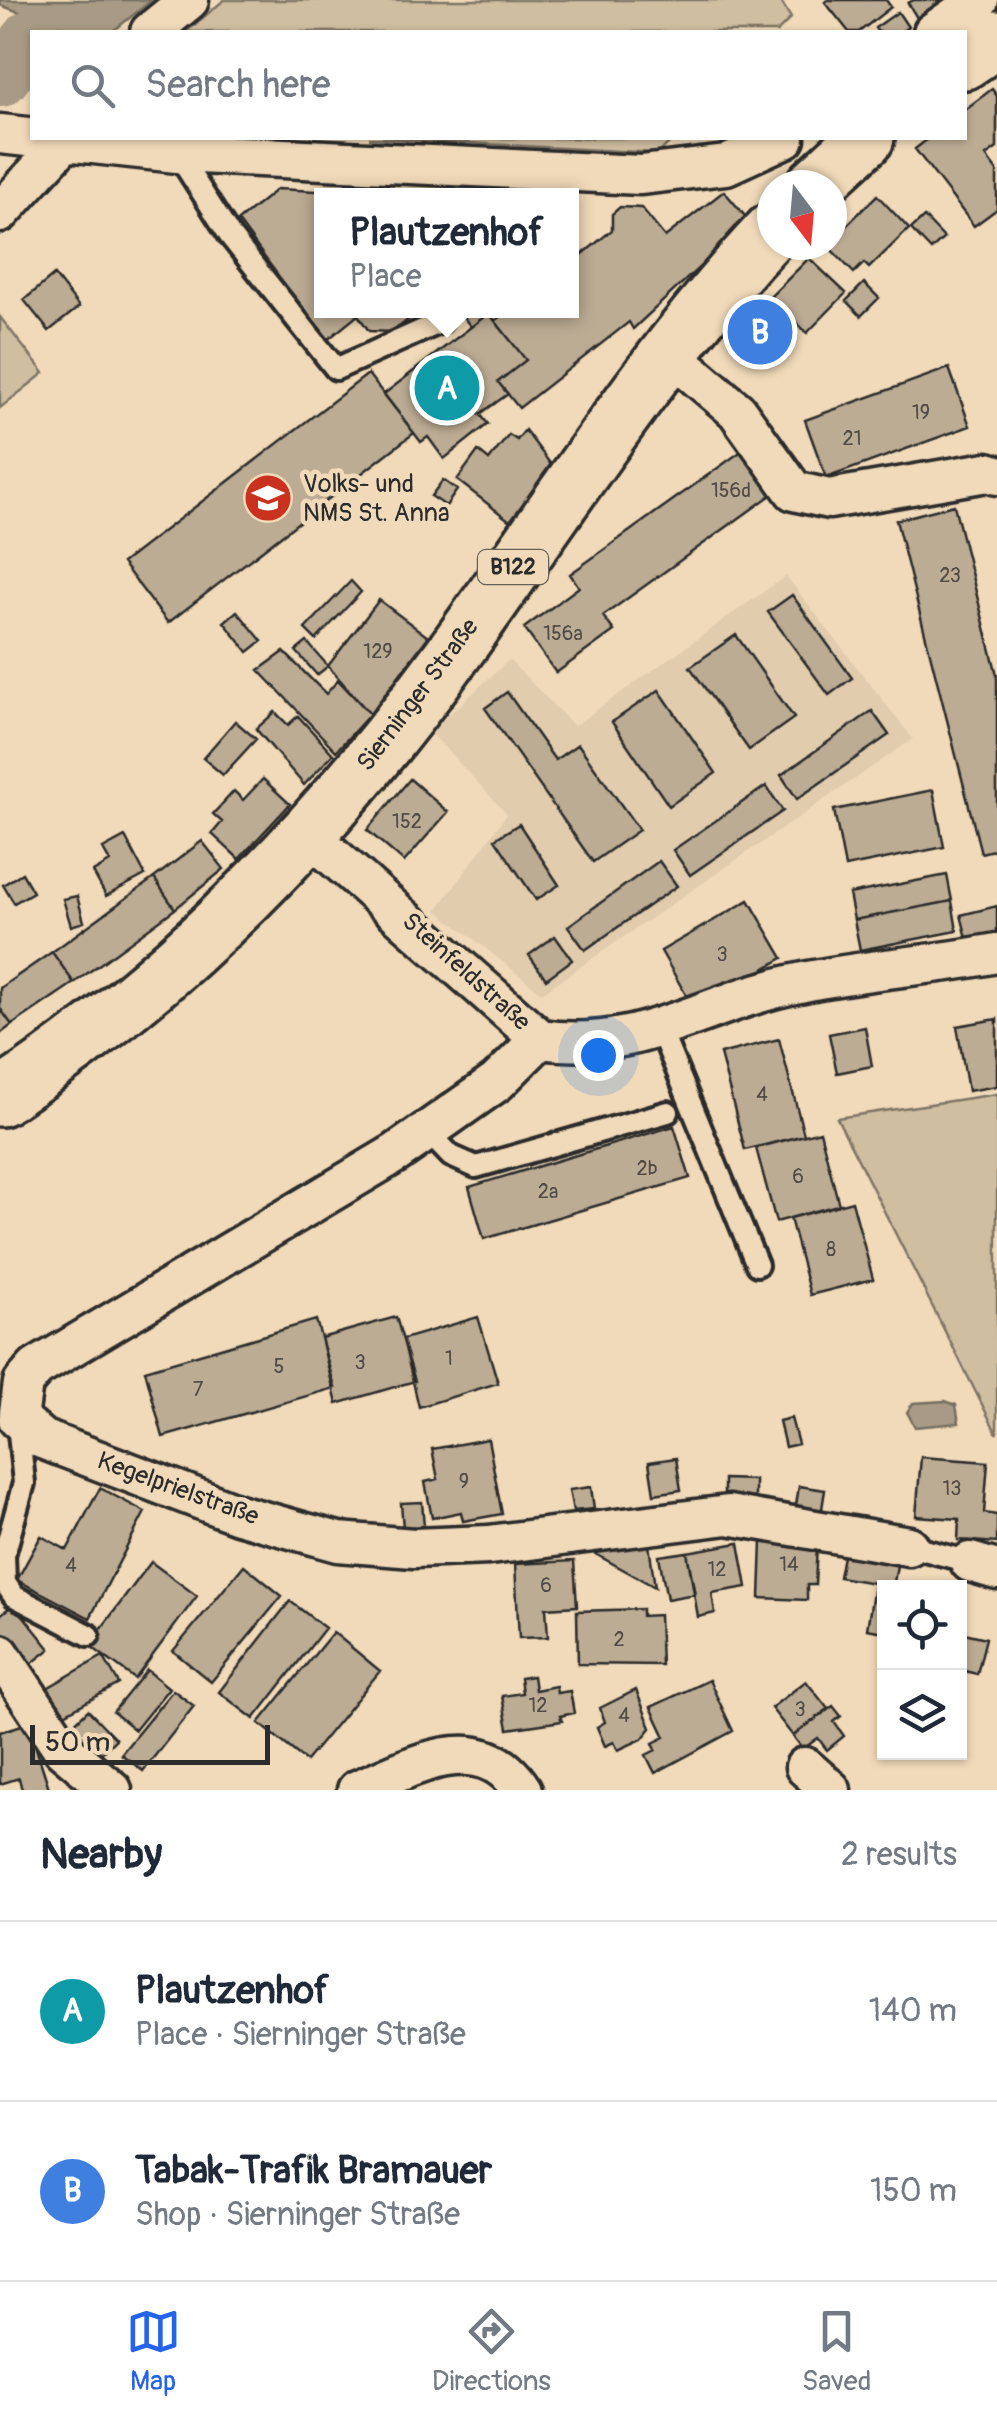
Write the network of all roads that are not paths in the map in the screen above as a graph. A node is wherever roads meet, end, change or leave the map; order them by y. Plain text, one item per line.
1 (189, 0) edge
2 (979, 0) edge
3 (152, 30) edge
4 (936, 30) edge
5 (997, 39) edge
6 (967, 58) edge
7 (0, 134) edge
8 (30, 137) edge
9 (57, 140) edge
10 (67, 140) edge
11 (781, 140) edge
12 (864, 140) edge
13 (177, 152) junction
14 (831, 170) edge
15 (0, 213) edge
16 (757, 249) edge
17 (441, 322) dead end
18 (669, 353) junction
19 (997, 474) edge
20 (308, 834) junction
21 (997, 954) edge
22 (660, 1029) junction
23 (540, 1040) junction
24 (0, 1098) edge
25 (668, 1112) dead end
26 (428, 1131) junction
27 (757, 1265) dead end
28 (9, 1415) edge
29 (910, 1546) joint
30 (983, 1566) edge
31 (89, 1634) dead end
32 (0, 1654) edge
33 (112, 1790) edge
34 (357, 1790) edge
35 (522, 1790) edge

1 - 3 street
2 - 4 street
5 - 6 main road
7 - 8 street
9 - 15 street
10 - 13 street
11 - 13 street
12 - 14 main road
13 - 17 lane
16 - 18 main road, Sierninger Straße / B122
18 - 19 street
18 - 20 main road, Sierninger Straße / B122
20 - 23 street, Steinfeldstraße
20 - 24 main road, Sierninger Straße / B122
21 - 22 street, Steinfeldstraße
22 - 23 street, Steinfeldstraße
22 - 27 lane
23 - 26 street
25 - 26 lane
26 - 28 street
28 - 29 street, Kegelprielstraße
28 - 31 lane
29 - 30 lane, Kegelprielstraße
32 - 33 street
34 - 35 street

